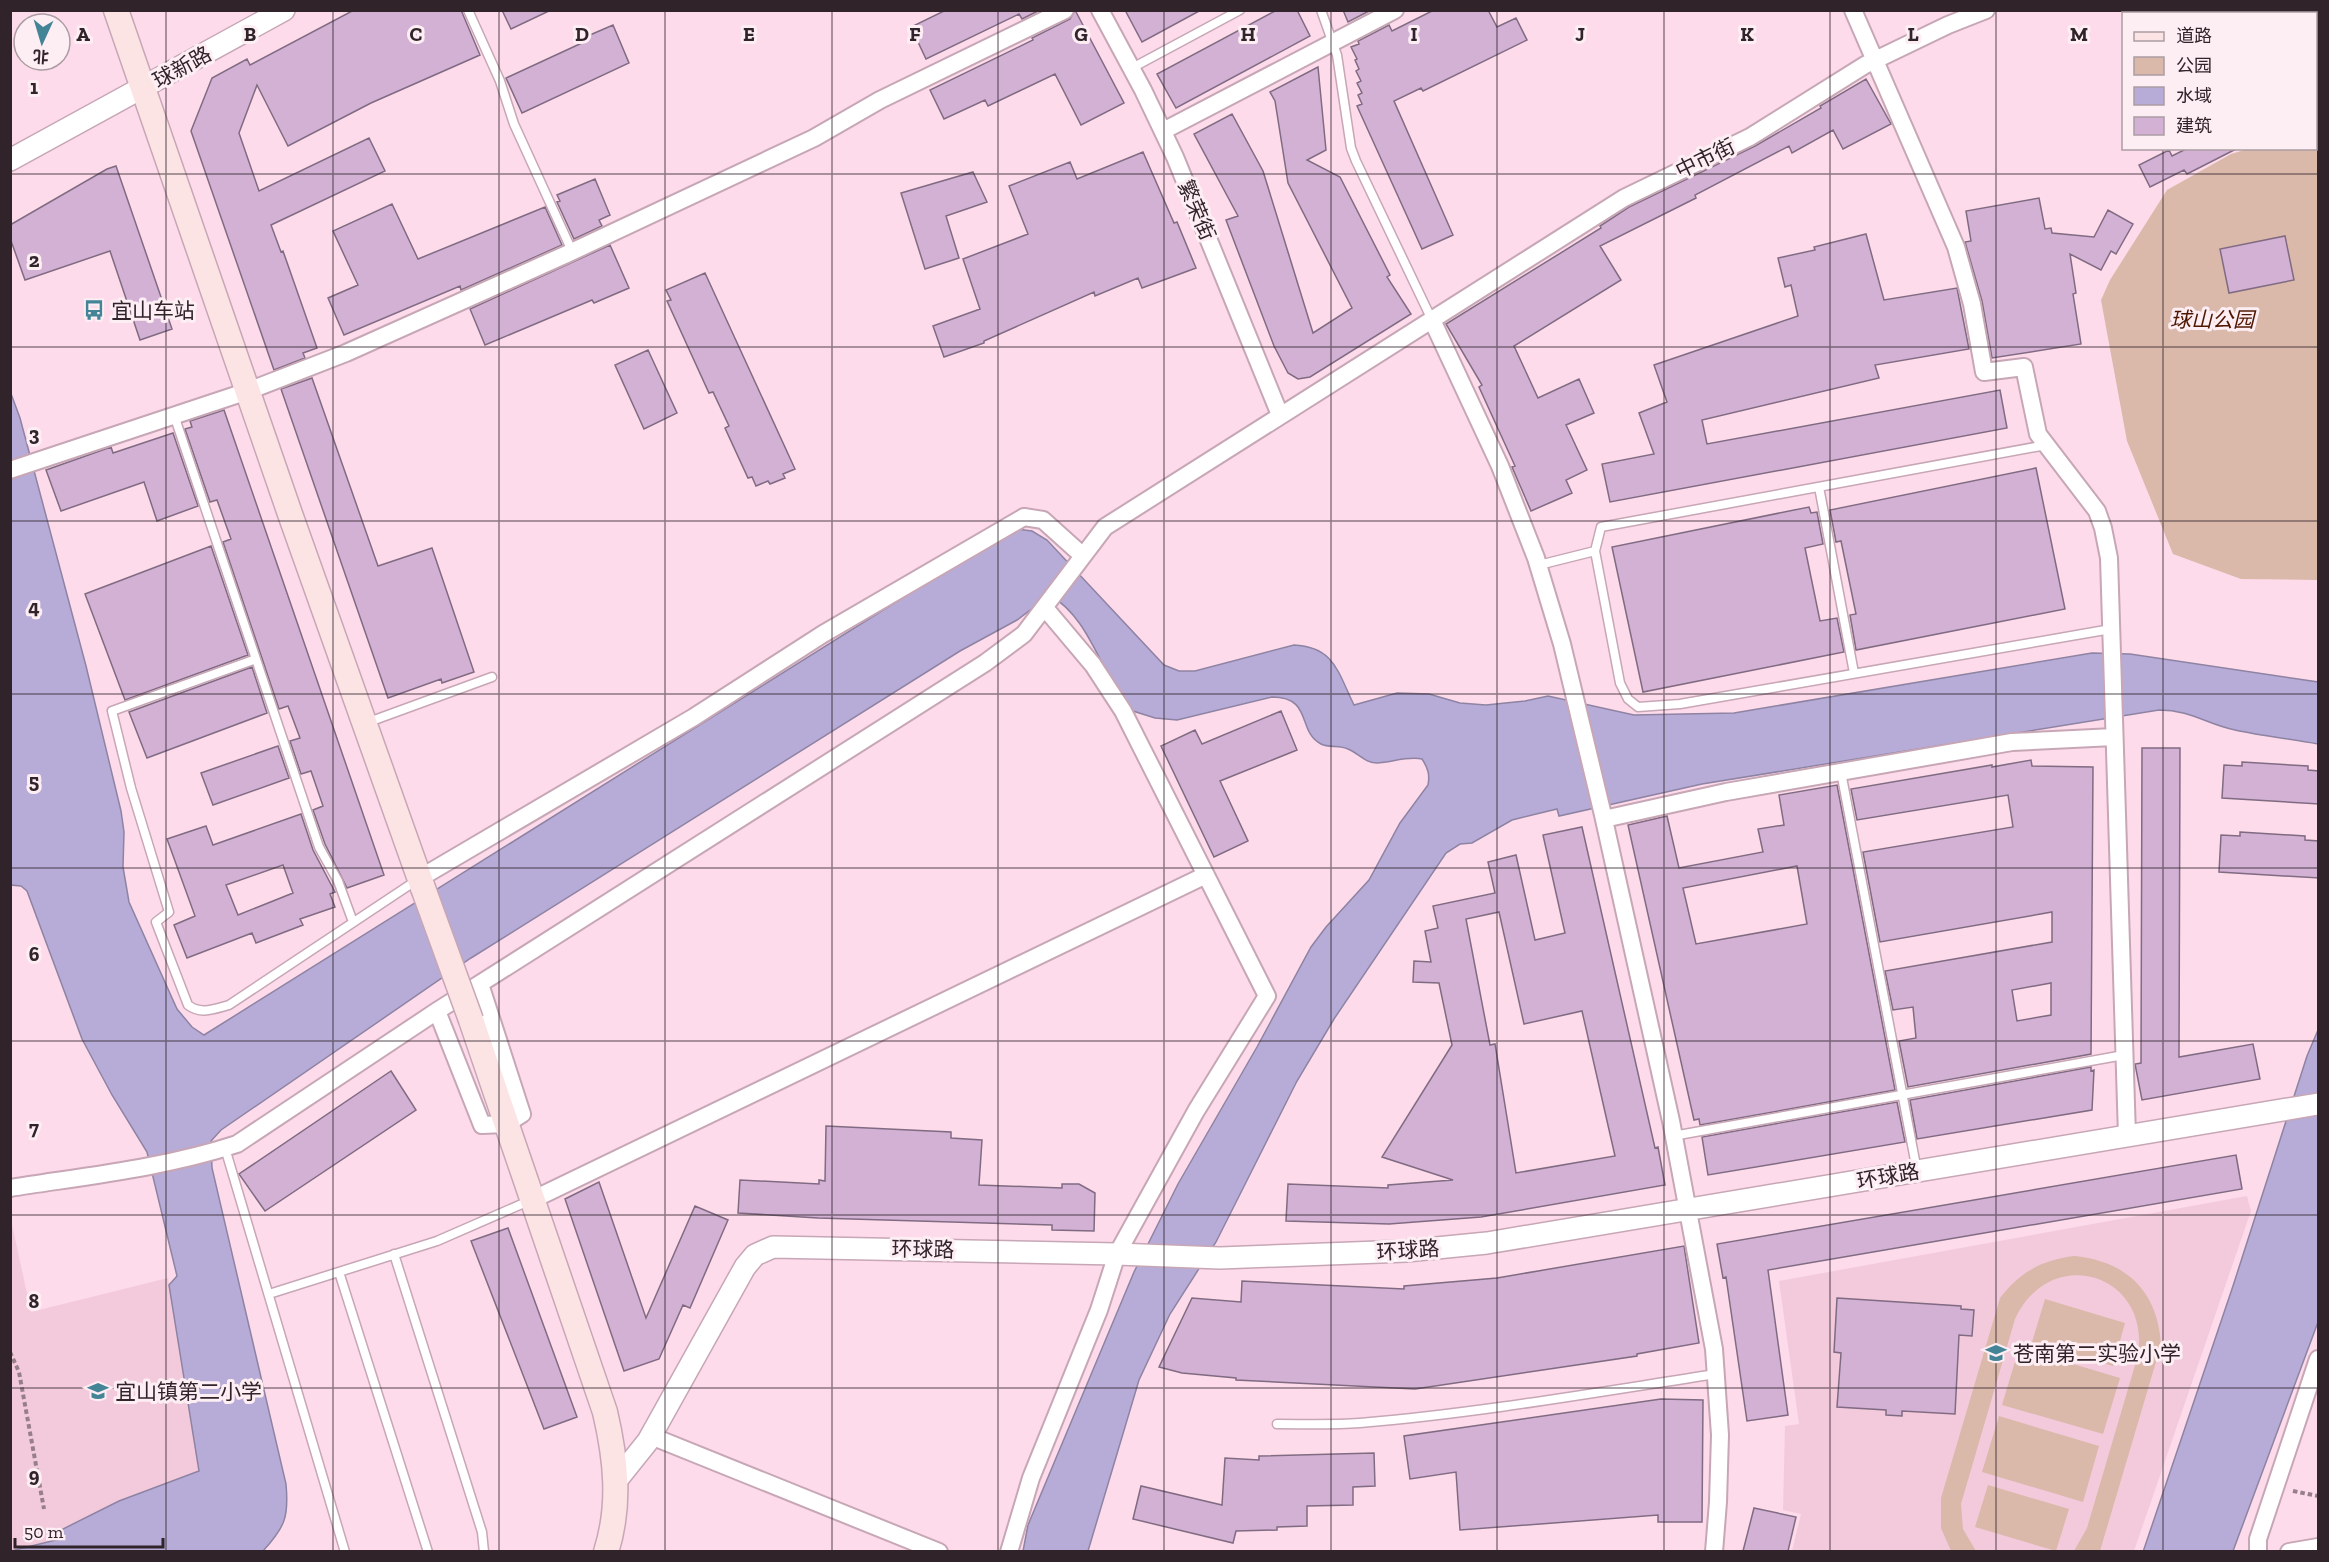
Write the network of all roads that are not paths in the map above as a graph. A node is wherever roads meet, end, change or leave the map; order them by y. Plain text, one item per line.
1 (116, 10) edge
2 (284, 10) edge
3 (468, 10) edge
4 (1065, 10) edge
5 (1100, 10) edge
6 (1240, 10) edge
7 (1321, 10) edge
8 (1395, 10) edge
9 (1853, 10) edge
10 (1986, 10) edge
11 (1333, 43) junction
12 (1875, 60) junction
13 (1132, 68) junction
14 (143, 88) junction
15 (1163, 131) junction
16 (10, 160) edge
17 (572, 251) junction
18 (1432, 320) junction
19 (248, 391) junction
20 (1280, 415) junction
21 (174, 416) junction
22 (2046, 445) junction
23 (10, 470) edge
24 (1819, 487) junction
25 (1595, 551) junction
26 (1081, 559) junction
27 (1539, 565) junction
28 (1047, 605) junction
29 (2110, 628) junction
30 (256, 659) junction
31 (1854, 674) junction
32 (492, 677) dead end
33 (364, 723) junction
34 (2114, 730) junction
35 (1841, 772) junction
36 (1603, 817) junction
37 (1206, 875) junction
38 (422, 883) junction
39 (353, 922) junction
40 (480, 984) junction
41 (437, 1011) junction
42 (2124, 1055) junction
43 (1903, 1095) junction
44 (2319, 1104) edge
45 (506, 1124) junction
46 (1673, 1136) junction
47 (2127, 1136) junction
48 (218, 1150) junction
49 (1917, 1171) junction
50 (10, 1188) edge
51 (532, 1200) junction
52 (1688, 1210) junction
53 (394, 1254) junction
54 (1123, 1254) junction
55 (339, 1272) junction
56 (269, 1294) junction
57 (2319, 1359) edge
58 (1717, 1374) junction
59 (1278, 1424) dead end
60 (651, 1436) junction
61 (616, 1481) junction
62 (2319, 1547) edge
63 (345, 1551) edge
64 (428, 1551) edge
65 (484, 1551) edge
66 (606, 1551) edge
67 (939, 1551) edge
68 (1009, 1551) edge
69 (1714, 1551) edge
70 (2258, 1551) edge
71 (2289, 1551) edge

1 - 14 main road
2 - 14 street, 球新路
3 - 17 lane
4 - 17 street
5 - 13 street, 繁荣街
6 - 13 lane
7 - 11 lane
8 - 11 street
9 - 12 street
10 - 12 street, 中市街
11 - 15 street
11 - 18 lane
12 - 18 street, 中市街
12 - 22 street
13 - 15 street, 繁荣街
14 - 16 street, 球新路
14 - 19 main road
15 - 20 street, 繁荣街
17 - 19 street
18 - 20 street, 中市街
18 - 27 street
19 - 21 street
19 - 33 main road
20 - 26 street, 中市街
21 - 23 street
21 - 30 lane
22 - 24 lane
22 - 29 street
24 - 25 lane
24 - 31 lane
25 - 27 lane
25 - 31 lane
26 - 28 street, 中市街
26 - 38 street
27 - 36 street
28 - 37 street
28 - 40 street, 中市街
29 - 31 lane
29 - 34 street
30 - 39 lane
30 - 39 lane
32 - 33 lane
33 - 38 main road
34 - 35 street
34 - 42 street
35 - 36 street
35 - 43 lane
36 - 46 street
37 - 51 street
37 - 54 street
38 - 39 lane
38 - 45 main road, bridge
40 - 41 street, 中市街
40 - 45 street
41 - 45 street
41 - 48 street, 中市街
42 - 43 lane
42 - 47 street
43 - 46 lane
43 - 49 lane
44 - 47 street, 环球路
45 - 51 main road
46 - 52 street
47 - 49 street, 环球路
48 - 50 street, 中市街
48 - 56 lane
49 - 52 street, 环球路
51 - 53 lane
51 - 61 main road
52 - 54 street, 环球路
52 - 58 street
53 - 55 lane
53 - 65 lane
54 - 60 street, 环球路
54 - 68 street
55 - 56 lane
55 - 64 lane
56 - 63 lane
57 - 70 street
58 - 59 lane
58 - 69 street
60 - 61 street, 环球路
60 - 67 street
61 - 66 main road
62 - 71 street

